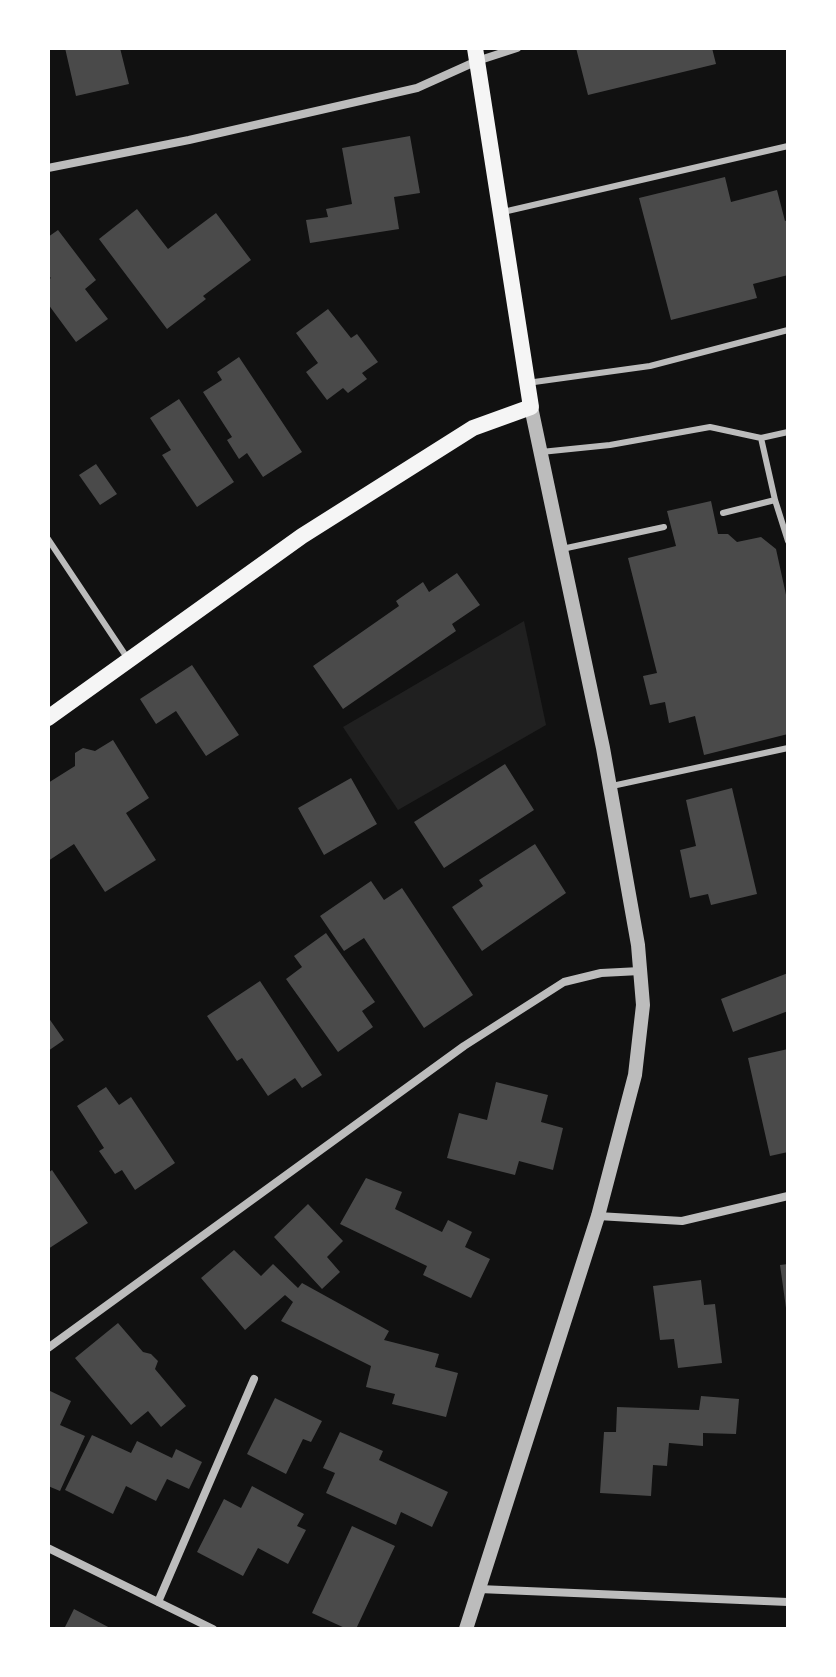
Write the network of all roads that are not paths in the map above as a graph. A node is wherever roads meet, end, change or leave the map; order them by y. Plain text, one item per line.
1 (517, 48) edge
2 (476, 55) edge
3 (788, 146) edge
4 (48, 168) edge
5 (501, 213) junction
6 (788, 330) edge
7 (527, 383) junction
8 (531, 407) junction
9 (788, 432) edge
10 (761, 438) junction
11 (541, 452) junction
12 (775, 500) junction
13 (723, 513) dead end
14 (664, 527) dead end
15 (48, 539) edge
16 (788, 541) edge
17 (562, 549) junction
18 (129, 660) junction
19 (48, 718) edge
20 (788, 748) edge
21 (610, 786) junction
22 (640, 971) junction
23 (788, 1196) edge
24 (598, 1216) junction
25 (48, 1348) edge
26 (254, 1379) dead end
27 (48, 1548) edge
28 (479, 1589) junction
29 (158, 1602) junction
30 (788, 1602) edge
31 (213, 1629) edge
32 (466, 1629) edge

1 - 2 street
2 - 4 street
2 - 5 main road
3 - 5 lane
5 - 7 main road
6 - 7 lane
7 - 8 main road
8 - 11 street
8 - 18 main road
9 - 10 lane
10 - 11 lane
10 - 12 lane
11 - 17 street
12 - 13 lane
12 - 16 lane
14 - 17 lane
15 - 18 lane
17 - 21 street
18 - 19 main road
20 - 21 lane
21 - 22 street
22 - 24 street
22 - 25 street
23 - 24 street
24 - 28 street
26 - 29 street
27 - 29 street
28 - 30 street
28 - 32 street
29 - 31 street

